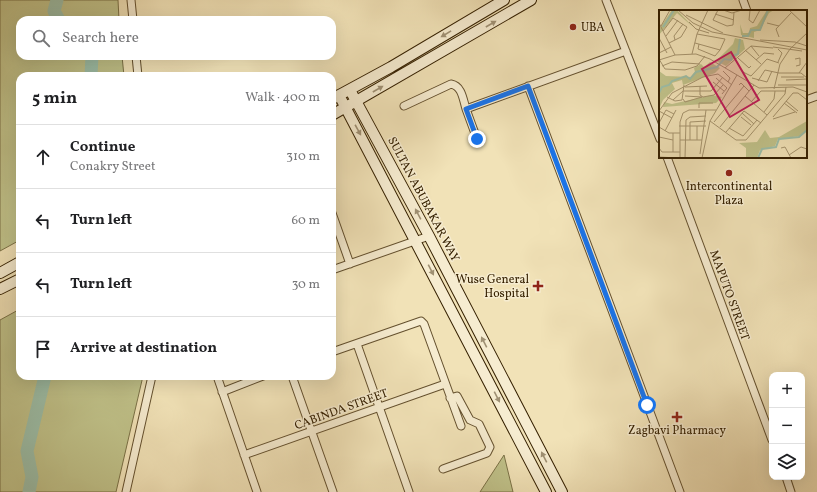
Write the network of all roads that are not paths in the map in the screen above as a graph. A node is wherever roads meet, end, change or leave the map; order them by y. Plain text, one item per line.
1 (131, 0) edge
2 (504, 0) edge
3 (531, 0) edge
4 (606, 0) edge
5 (743, 0) edge
6 (747, 10) edge
7 (133, 16) edge
8 (626, 51) junction
9 (136, 60) edge
10 (138, 72) edge
11 (528, 86) junction
12 (350, 90) junction
13 (817, 96) edge
14 (336, 97) edge
15 (807, 100) edge
16 (357, 102) junction
17 (404, 106) dead end
18 (346, 108) junction
19 (466, 109) junction
20 (336, 113) edge
21 (659, 136) edge
22 (477, 139) dead end
23 (667, 158) edge
24 (336, 224) edge
25 (429, 236) junction
26 (417, 241) junction
27 (16, 264) edge
28 (350, 264) junction
29 (336, 269) edge
30 (0, 273) edge
31 (16, 281) edge
32 (0, 289) edge
33 (357, 344) junction
34 (336, 351) edge
35 (151, 380) edge
36 (218, 380) edge
37 (253, 380) edge
38 (293, 380) edge
39 (445, 384) junction
40 (222, 392) junction
41 (450, 398) junction
42 (379, 407) junction
43 (461, 426) dead end
44 (312, 431) junction
45 (769, 432) edge
46 (244, 455) junction
47 (443, 470) dead end
48 (787, 480) edge
49 (126, 492) edge
50 (258, 492) edge
51 (333, 492) edge
52 (409, 492) edge
53 (546, 492) edge
54 (562, 492) edge
55 (680, 492) edge
56 (791, 492) edge

1 - 7 street
2 -> 12 main road
16 -> 3 main road
4 - 8 street
5 - 6 street
8 - 11 street
8 - 21 street
9 - 10 street
11 - 19 street
11 - 55 street
12 - 14 main road
12 - 16 main road, SULTAN ABUBAKAR WAY
13 - 15 street
14 - 18 main road
16 - 18 main road
25 -> 16 main road, SULTAN ABUBAKAR WAY
17 - 19 street
18 - 20 main road
18 -> 26 main road
19 - 22 street
23 - 45 street, MAPUTO STREET
24 - 28 street
25 - 26 street
54 -> 25 main road, SULTAN ABUBAKAR WAY
26 - 28 street
26 -> 53 main road
27 - 30 main road
28 - 29 street
31 - 32 main road
33 - 34 street
33 - 39 street
33 - 42 street
35 - 49 street
36 - 40 street
37 - 40 street
38 - 44 street
39 - 41 street
39 - 42 street, CABINDA STREET
40 - 46 street
41 - 43 street
41 - 47 street
42 - 44 street, CABINDA STREET
42 - 52 street
44 - 46 street, CABINDA STREET
44 - 51 street
46 - 50 street
48 - 56 street

